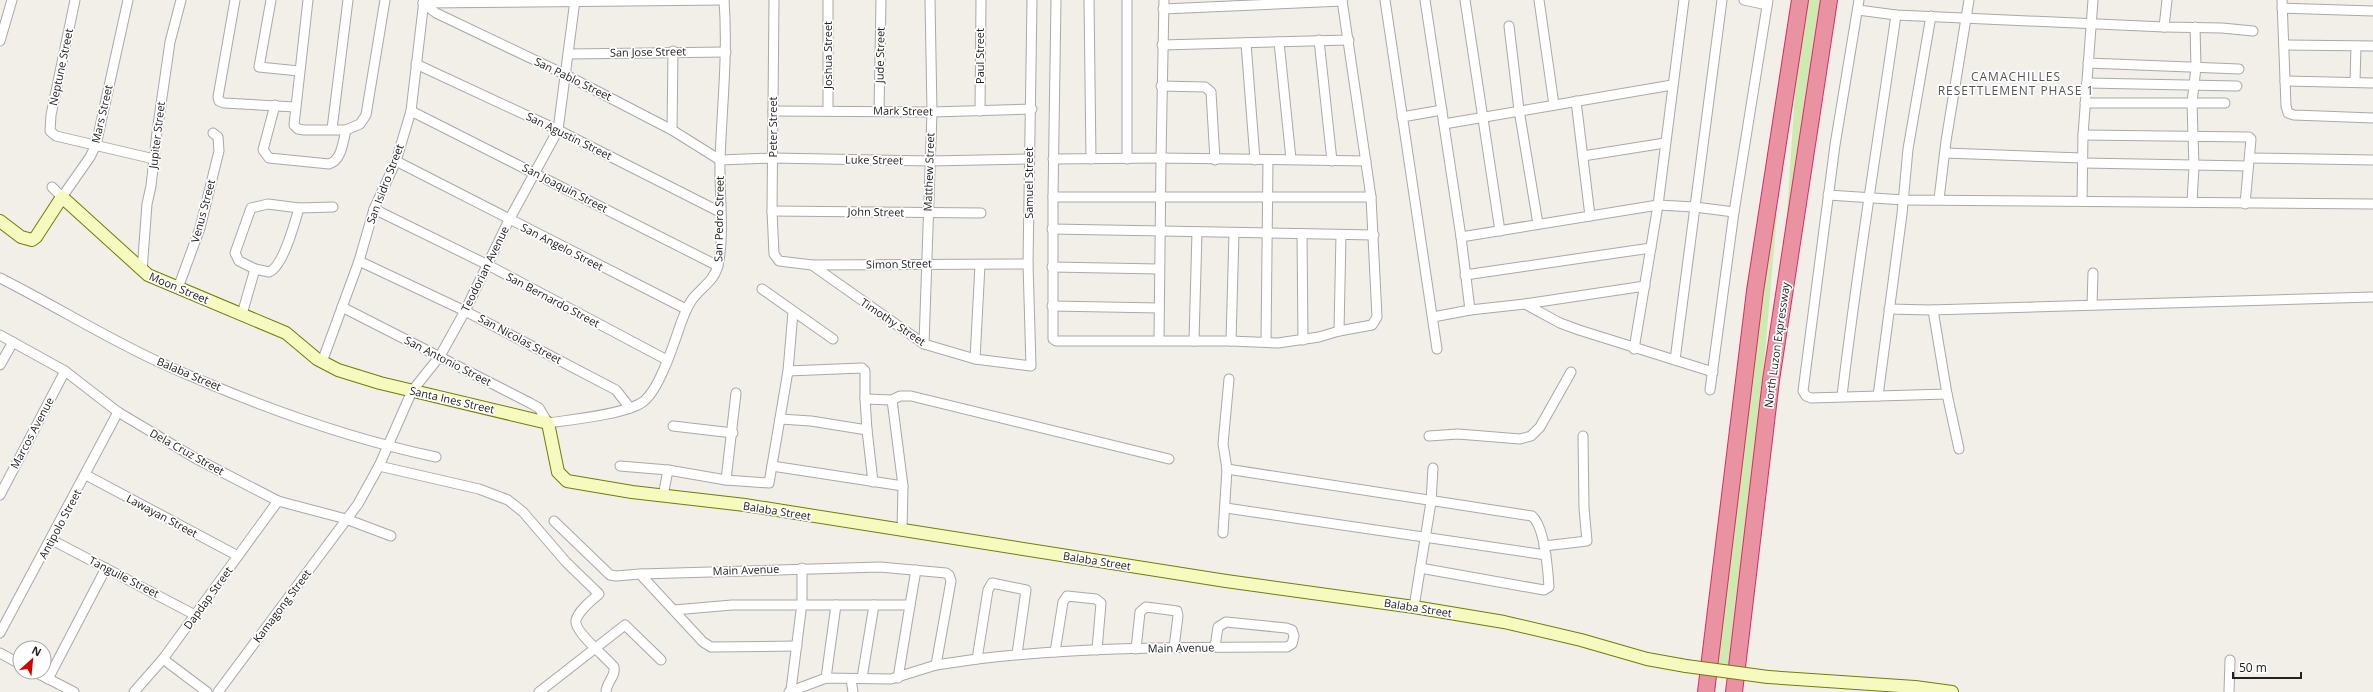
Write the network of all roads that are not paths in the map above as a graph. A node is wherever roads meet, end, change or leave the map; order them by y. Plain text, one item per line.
1 (12, 0) edge
2 (75, 0) edge
3 (128, 0) edge
4 (181, 0) edge
5 (236, 0) edge
6 (271, 0) edge
7 (308, 0) edge
8 (348, 0) edge
9 (385, 0) edge
10 (724, 0) edge
11 (774, 0) edge
12 (828, 0) edge
13 (881, 0) edge
14 (930, 0) edge
15 (980, 0) edge
16 (1032, 0) edge
17 (1056, 0) edge
18 (1089, 0) edge
19 (1127, 0) edge
20 (1342, 0) edge
21 (1385, 0) edge
22 (1425, 0) edge
23 (1465, 0) edge
24 (1538, 0) edge
25 (1684, 0) edge
26 (1722, 0) edge
27 (1744, 0) edge
28 (1800, 0) edge
29 (1829, 0) edge
30 (1860, 0) edge
31 (1969, 0) edge
32 (2093, 0) edge
33 (2167, 0) edge
34 (423, 1) edge
35 (575, 1) edge
36 (1767, 3) edge
37 (1164, 4) edge
38 (2282, 4) edge
39 (1858, 10) junction
40 (2373, 11) edge
41 (1896, 14) junction
42 (1931, 16) junction
43 (1967, 16) junction
44 (2091, 22) junction
45 (1509, 26) dead end
46 (2164, 27) junction
47 (2195, 27) junction
48 (2253, 31) dead end
49 (1319, 40) junction
50 (1349, 40) junction
51 (0, 41) edge
52 (1279, 42) junction
53 (1246, 43) junction
54 (1162, 45) junction
55 (2284, 45) junction
56 (2356, 46) junction
57 (2373, 46) edge
58 (673, 51) junction
59 (726, 52) junction
60 (569, 54) junction
61 (2088, 63) junction
62 (416, 64) junction
63 (2196, 67) junction
64 (2239, 69) dead end
65 (299, 71) junction
66 (566, 75) junction
67 (2285, 81) junction
68 (2355, 82) junction
69 (2086, 83) junction
70 (2373, 83) edge
71 (1672, 85) junction
72 (2193, 85) junction
73 (1161, 86) junction
74 (2237, 86) dead end
75 (1576, 101) junction
76 (2085, 103) junction
77 (2192, 103) junction
78 (2225, 103) dead end
79 (275, 105) junction
80 (1554, 105) junction
81 (295, 106) junction
82 (1032, 109) junction
83 (828, 110) junction
84 (1442, 110) junction
85 (1519, 110) junction
86 (411, 111) junction
87 (773, 111) junction
88 (879, 111) junction
89 (980, 111) junction
90 (932, 112) junction
91 (1402, 117) junction
92 (1482, 118) junction
93 (2373, 118) edge
94 (1444, 124) junction
95 (332, 129) junction
96 (346, 130) junction
97 (558, 130) junction
98 (672, 130) junction
99 (213, 133) dead end
100 (2083, 135) junction
101 (2191, 137) junction
102 (1665, 143) junction
103 (96, 145) junction
104 (1945, 153) junction
105 (1583, 156) junction
106 (773, 158) junction
107 (1161, 158) junction
108 (154, 159) junction
109 (1053, 159) junction
110 (1091, 159) junction
111 (1127, 159) junction
112 (1292, 159) junction
113 (720, 160) junction
114 (1029, 160) junction
115 (1215, 160) junction
116 (1255, 160) junction
117 (1268, 160) junction
118 (2083, 160) junction
119 (2373, 160) edge
120 (396, 161) junction
121 (929, 161) junction
122 (1332, 161) junction
123 (1366, 161) junction
124 (2249, 162) junction
125 (2194, 167) junction
126 (536, 173) junction
127 (52, 187) dead end
128 (1828, 195) junction
129 (1053, 196) junction
130 (1161, 196) junction
131 (62, 197) junction
132 (1371, 197) junction
133 (1267, 198) junction
134 (1868, 198) junction
135 (1939, 199) junction
136 (1904, 200) junction
137 (2082, 202) junction
138 (2192, 202) junction
139 (2245, 204) junction
140 (2373, 204) edge
141 (1658, 205) junction
142 (332, 207) dead end
143 (1696, 207) junction
144 (299, 208) junction
145 (374, 209) junction
146 (772, 211) junction
147 (720, 212) junction
148 (1734, 212) junction
149 (928, 213) junction
150 (981, 213) dead end
151 (1590, 216) junction
152 (508, 220) junction
153 (0, 221) edge
154 (1538, 224) junction
155 (1052, 229) junction
156 (1160, 231) junction
157 (1500, 231) junction
158 (1197, 232) junction
159 (1234, 233) junction
160 (1267, 234) junction
161 (1302, 234) junction
162 (1341, 235) junction
163 (1374, 235) junction
164 (1461, 237) junction
165 (1651, 248) junction
166 (774, 254) joint
167 (359, 260) junction
168 (927, 263) junction
169 (1028, 264) junction
170 (488, 265) junction
171 (812, 265) junction
172 (980, 265) junction
173 (718, 266) junction
174 (1052, 267) junction
175 (1159, 268) junction
176 (254, 269) junction
177 (142, 271) junction
178 (2093, 273) dead end
179 (1464, 275) junction
180 (0, 278) edge
181 (1646, 286) junction
182 (178, 288) junction
183 (762, 289) dead end
184 (2373, 297) edge
185 (1525, 304) junction
186 (2092, 305) junction
187 (1052, 306) junction
188 (342, 307) junction
189 (1159, 308) junction
190 (686, 309) junction
191 (1889, 309) junction
192 (1470, 310) junction
193 (1933, 310) junction
194 (465, 311) junction
195 (793, 312) junction
196 (242, 314) junction
197 (1433, 317) junction
198 (1339, 331) junction
199 (286, 333) joint
200 (0, 335) edge
201 (833, 339) dead end
202 (1159, 340) junction
203 (1303, 340) junction
204 (1194, 341) junction
205 (1231, 341) junction
206 (13, 342) junction
207 (1266, 342) junction
208 (924, 344) junction
209 (1437, 349) dead end
210 (1634, 349) junction
211 (440, 356) junction
212 (975, 359) junction
213 (668, 360) junction
214 (1675, 360) junction
215 (322, 362) junction
216 (0, 364) edge
217 (1031, 366) joint
218 (65, 371) junction
219 (788, 371) junction
220 (1571, 372) dead end
221 (1713, 372) junction
222 (1229, 379) dead end
223 (1710, 390) dead end
224 (412, 391) junction
225 (736, 393) dead end
226 (1947, 394) junction
227 (1842, 396) junction
228 (1878, 396) junction
229 (866, 399) junction
230 (892, 400) junction
231 (630, 408) junction
232 (118, 412) junction
233 (780, 419) junction
234 (548, 423) junction
235 (673, 426) dead end
236 (868, 430) junction
237 (733, 433) junction
238 (1429, 436) dead end
239 (1583, 436) dead end
240 (387, 447) junction
241 (1959, 449) dead end
242 (436, 457) dead end
243 (1169, 459) dead end
244 (379, 466) junction
245 (620, 466) dead end
246 (772, 466) junction
247 (1433, 468) dead end
248 (668, 470) junction
249 (1227, 470) junction
250 (86, 475) junction
251 (726, 480) junction
252 (873, 482) junction
253 (903, 486) junction
254 (0, 495) edge
255 (663, 496) junction
256 (278, 501) junction
257 (1431, 502) junction
258 (1226, 508) junction
259 (346, 519) junction
260 (554, 521) dead end
261 (902, 530) junction
262 (1223, 533) dead end
263 (391, 536) dead end
264 (1425, 538) junction
265 (52, 540) junction
266 (1544, 546) junction
267 (1546, 555) junction
268 (238, 556) junction
269 (106, 568) junction
270 (802, 568) junction
271 (1420, 568) junction
272 (916, 570) junction
273 (640, 574) junction
274 (802, 603) junction
275 (836, 605) junction
276 (874, 605) junction
277 (910, 605) junction
278 (1414, 607) junction
279 (674, 610) junction
280 (195, 615) junction
281 (0, 633) edge
282 (797, 646) junction
283 (596, 647) junction
284 (1215, 647) junction
285 (1174, 648) junction
286 (1136, 649) junction
287 (1096, 650) junction
288 (1055, 652) junction
289 (0, 653) edge
290 (1017, 654) junction
291 (163, 659) junction
292 (977, 659) junction
293 (12, 660) edge
294 (660, 660) dead end
295 (2230, 660) dead end
296 (936, 666) junction
297 (52, 672) edge
298 (826, 678) junction
299 (862, 678) junction
300 (898, 678) junction
301 (48, 680) edge
302 (851, 680) junction
303 (808, 688) edge
304 (790, 691) edge
305 (74, 692) edge
306 (134, 692) edge
307 (207, 692) edge
308 (218, 692) edge
309 (539, 692) edge
310 (606, 692) edge
311 (853, 692) edge
312 (1706, 692) edge
313 (1734, 692) edge
314 (1952, 692) edge
315 (2229, 692) edge

1 - 51 street
2 - 103 street, Neptune Street
3 - 103 street, Mars Street
4 - 108 street, Jupiter Street
5 - 79 street
6 - 65 street
7 - 65 street
8 - 95 street
9 - 96 street
10 - 35 street
10 - 59 street, San Pedro Street
11 - 87 street, Peter Street
12 - 83 street, Joshua Street
13 - 88 street, Jude Street
14 - 90 street, Matthew Street
15 - 89 street, Paul Street
16 - 82 street, Samuel Street
17 - 109 street
18 - 110 street
19 - 111 street
20 - 37 street
20 - 50 street
21 - 91 street
22 - 84 street
23 - 92 street
24 - 80 street
25 - 71 street
26 - 143 street
27 - 36 street
28 - 312 highway
29 - 313 highway, North Luzon Expressway
30 - 39 street
31 - 43 street
32 - 44 street
33 - 46 street
34 - 35 street
34 - 62 street, San Isidro Street
34 - 66 street, San Pablo Street
35 - 60 street, Teodorian Avenue
36 - 148 street
37 - 54 street
38 - 40 street
38 - 55 street
39 - 41 street
39 - 128 street
41 - 42 street
41 - 134 street
42 - 43 street
42 - 136 street
43 - 44 street
43 - 104 street
44 - 46 street
44 - 61 street
45 - 85 street
46 - 47 street
47 - 48 street
47 - 63 street
49 - 50 street
49 - 52 street
49 - 122 street
50 - 123 street
52 - 53 street
52 - 112 street
53 - 54 street
53 - 116 street
54 - 73 street
55 - 56 street
55 - 67 street
56 - 57 street
56 - 68 street
58 - 59 street, San Jose Street
58 - 60 street, San Jose Street
58 - 98 street
59 - 113 street, San Pedro Street
60 - 66 street, Teodorian Avenue
61 - 63 street
61 - 69 street
62 - 86 street, San Isidro Street
62 - 97 street, San Agustin Street
63 - 64 street
63 - 72 street
65 - 81 street
66 - 97 street, Teodorian Avenue
66 - 98 street, San Pablo Street
67 - 68 street
67 - 93 street
68 - 70 street
69 - 72 street
69 - 76 street
71 - 75 street
71 - 102 street
72 - 74 street
72 - 77 street
73 - 107 street
73 - 115 street
75 - 80 street
75 - 105 street
76 - 77 street
76 - 100 street
77 - 78 street
77 - 101 street
79 - 81 street
79 - 96 street
80 - 85 street
81 - 95 street
82 - 89 street, Mark Street
82 - 114 street, Samuel Street
83 - 87 street, Mark Street
83 - 88 street, Mark Street
84 - 91 street
84 - 94 street
85 - 92 street
85 - 154 street
86 - 120 street, San Isidro Street
86 - 126 street, San Joaquin Street
87 - 106 street, Peter Street
88 - 90 street, Mark Street
89 - 90 street, Mark Street
90 - 121 street, Matthew Street
91 - 197 street
92 - 94 street
92 - 157 street
94 - 164 street
95 - 96 street
97 - 126 street, Teodorian Avenue
97 - 147 street, San Agustin Street
98 - 113 street, San Pablo Street
99 - 182 street, Venus Street
100 - 101 street
100 - 118 street
101 - 124 street
101 - 125 street
102 - 105 street
102 - 141 street
103 - 108 street
103 - 131 street, Mars Street
104 - 118 street
104 - 135 street
105 - 151 street
106 - 113 street, Luke Street
106 - 121 street, Luke Street
106 - 146 street, Peter Street
107 - 111 street
107 - 115 street
107 - 130 street
108 - 177 street, Jupiter Street
109 - 110 street
109 - 129 street
110 - 111 street
112 - 117 street
112 - 122 street
113 - 147 street, San Pedro Street
114 - 121 street, Luke Street
114 - 169 street, Samuel Street
115 - 116 street
116 - 117 street
117 - 133 street
118 - 125 street
118 - 137 street
119 - 124 street
120 - 145 street, San Isidro Street
120 - 152 street, San Angelo Street
121 - 149 street, Matthew Street
122 - 123 street
123 - 132 street
124 - 125 street
124 - 139 street
125 - 138 street
126 - 152 street, Teodorian Avenue
126 - 173 street, San Joaquin Street
127 - 131 street, Moon Street
128 - 134 street
128 - 227 street
129 - 130 street
129 - 155 street
130 - 133 street
130 - 156 street
131 - 153 street, Mars Street
131 - 177 street, Moon Street
132 - 133 street
132 - 163 street
133 - 160 street
134 - 136 street
134 - 227 street
135 - 136 street
135 - 137 street
136 - 191 street
137 - 138 street
138 - 139 street
139 - 140 street
141 - 143 street
141 - 151 street
141 - 165 street
142 - 144 street
143 - 148 street
143 - 214 street
144 - 176 street
144 - 176 street
145 - 167 street, San Isidro Street
145 - 170 street, San Bernardo Street
146 - 149 street, John Street
146 - 166 street, Peter Street
147 - 173 street, San Pedro Street
148 - 221 street
149 - 150 street, John Street
149 - 168 street, Matthew Street
151 - 154 street
152 - 170 street, Teodorian Avenue
152 - 190 street, San Angelo Street
154 - 157 street
155 - 156 street
155 - 174 street
156 - 158 street
156 - 175 street
157 - 164 street
158 - 159 street
158 - 204 street
159 - 160 street
159 - 205 street
160 - 161 street
160 - 207 street
161 - 162 street
161 - 203 street
162 - 163 street
162 - 198 street
163 - 198 street
164 - 179 street
165 - 179 street
165 - 181 street
166 - 171 street, Simon Street
167 - 188 street, San Isidro Street
167 - 194 street, San Nicolas Street
168 - 171 street, Simon Street
168 - 172 street, Simon Street
168 - 208 street, Matthew Street
169 - 172 street, Simon Street
169 - 217 street, Samuel Street
170 - 194 street, Teodorian Avenue
170 - 213 street, San Bernardo Street
171 - 208 street, Timothy Street
172 - 212 street
173 - 190 street, San Pedro Street
174 - 175 street
174 - 187 street
175 - 189 street
176 - 196 street
177 - 182 street, Moon Street
178 - 186 street
179 - 192 street
180 - 240 street, Balaba Street
181 - 185 street
181 - 210 street
182 - 196 street, Moon Street
183 - 195 street
184 - 186 street
185 - 192 street
185 - 210 street
186 - 193 street
187 - 189 street
187 - 202 street
188 - 211 street, San Antonio Street
188 - 215 street, San Isidro Street
189 - 202 street
190 - 213 street, San Pedro Street
191 - 193 street
191 - 228 street
192 - 197 street
193 - 226 street
194 - 211 street, Teodorian Avenue
194 - 231 street, San Nicolas Street
195 - 201 street
195 - 219 street
196 - 199 street, Moon Street
197 - 209 street
198 - 203 street
199 - 215 street, Santa Ines Street
200 - 206 street, Dela Cruz Street
202 - 204 street
203 - 207 street
204 - 205 street
205 - 207 street
206 - 216 street
206 - 218 street, Dela Cruz Street
208 - 212 street, Timothy Street
210 - 214 street
211 - 224 street, Teodorian Avenue
211 - 234 street, San Antonio Street
212 - 217 street, Timothy Street
213 - 231 street, San Pedro Street
214 - 221 street
215 - 224 street, Santa Ines Street
218 - 232 street, Dela Cruz Street
218 - 254 street, Marcos Avenue
219 - 229 street
219 - 233 street
220 - 238 street
221 - 223 street
222 - 249 street
224 - 234 street, Santa Ines Street
224 - 240 street, Teodorian Avenue
225 - 237 street
226 - 228 street
226 - 241 street
227 - 228 street
229 - 230 street
229 - 236 street
230 - 243 street
230 - 253 street
231 - 234 street, Santa Ines Street
232 - 250 street, Antipolo Street
232 - 256 street, Dela Cruz Street
233 - 236 street
233 - 246 street
234 - 255 street, Balaba Street
235 - 237 street
236 - 252 street
237 - 251 street
239 - 266 street
240 - 242 street, Balaba Street
240 - 244 street, Teodorian Avenue
244 - 259 street, Teodorian Avenue
244 - 283 street
245 - 248 street
246 - 251 street
246 - 252 street
247 - 257 street
248 - 251 street
248 - 255 street
249 - 257 street
249 - 258 street
250 - 265 street, Antipolo Street
250 - 268 street, Lawayan Street
252 - 253 street
253 - 261 street
255 - 261 street, Balaba Street
256 - 259 street, Dela Cruz Street
256 - 268 street, Dapdap Street
257 - 264 street
257 - 266 street
258 - 262 street
258 - 264 street
259 - 263 street, Dela Cruz Street
259 - 308 street, Kamagong Street
260 - 273 street, Main Avenue
261 - 278 street, Balaba Street
264 - 267 street
264 - 271 street
265 - 269 street, Tanguile Street
265 - 281 street, Antipolo Street
266 - 267 street
267 - 271 street
268 - 280 street, Dapdap Street
269 - 280 street, Tanguile Street
269 - 297 street
270 - 272 street, Main Avenue
270 - 273 street, Main Avenue
270 - 274 street
271 - 278 street
272 - 277 street
272 - 296 street, Main Avenue
273 - 279 street
274 - 275 street
274 - 279 street
274 - 282 street
275 - 276 street
275 - 298 street
276 - 277 street
276 - 299 street
277 - 300 street
278 - 314 street, Balaba Street, bridge
279 - 282 street
280 - 291 street, Dapdap Street
282 - 304 street
283 - 294 street
283 - 309 street
283 - 310 street
284 - 284 street, Main Avenue
284 - 285 street, Main Avenue
285 - 286 street, Main Avenue
285 - 286 street
286 - 287 street, Main Avenue
287 - 288 street, Main Avenue
287 - 288 street
288 - 290 street, Main Avenue
289 - 293 street
290 - 292 street, Main Avenue
290 - 292 street
291 - 306 street, Dapdap Street
291 - 307 street
292 - 296 street, Main Avenue
295 - 315 street
296 - 300 street, Main Avenue
298 - 302 street, Main Avenue
298 - 303 street, Main Avenue
299 - 300 street, Main Avenue
299 - 302 street, Main Avenue
301 - 305 street
302 - 311 street
303 - 304 street, Main Avenue

